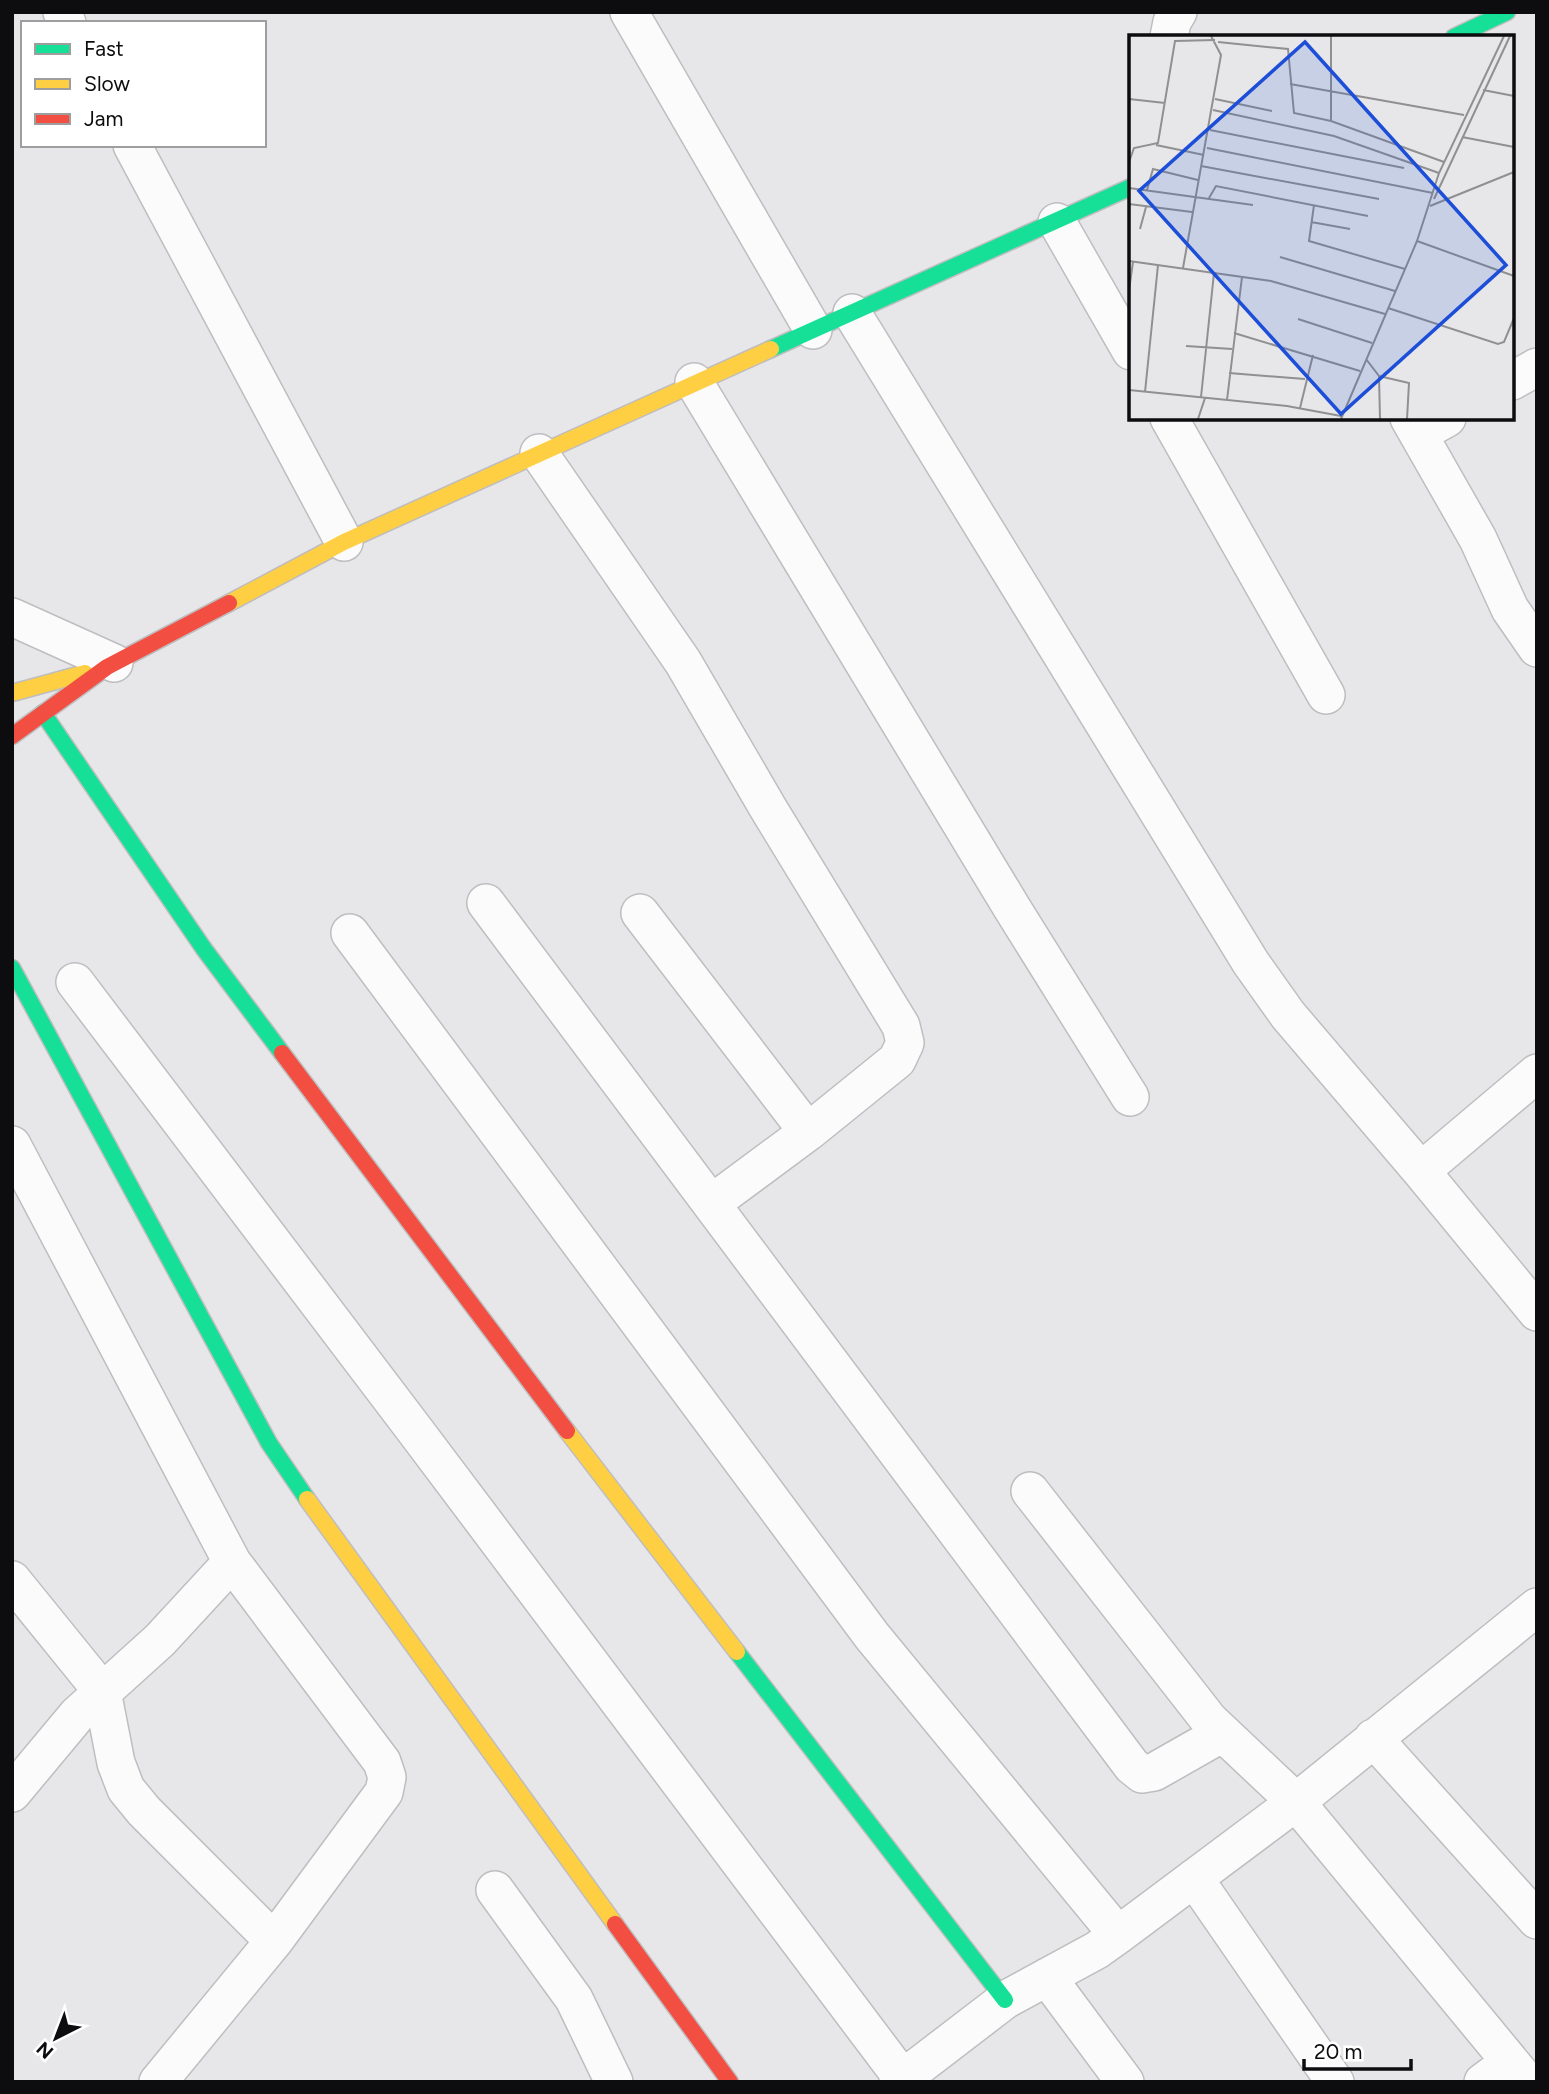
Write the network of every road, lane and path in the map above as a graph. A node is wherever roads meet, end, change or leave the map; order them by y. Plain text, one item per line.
1 (629, 12) edge
2 (1507, 12) edge
3 (1458, 35) edge
4 (133, 147) edge
5 (1129, 188) edge
6 (1057, 222) junction
7 (852, 313) junction
8 (813, 330) junction
9 (1129, 348) edge
10 (1537, 367) edge
11 (1514, 380) edge
12 (694, 382) junction
13 (1170, 420) edge
14 (1425, 424) edge
15 (539, 453) junction
16 (344, 542) junction
17 (12, 617) edge
18 (1537, 648) edge
19 (111, 665) junction
20 (12, 693) edge
21 (1326, 695) dead end
22 (43, 713) junction
23 (12, 736) edge
24 (486, 903) dead end
25 (640, 913) dead end
26 (350, 933) dead end
27 (12, 968) edge
28 (75, 982) dead end
29 (1537, 1073) edge
30 (1130, 1097) dead end
31 (808, 1132) junction
32 (12, 1145) edge
33 (1421, 1171) junction
34 (712, 1203) junction
35 (1537, 1312) edge
36 (1030, 1491) dead end
37 (232, 1562) junction
38 (12, 1580) edge
39 (1537, 1607) edge
40 (102, 1691) junction
41 (1221, 1734) junction
42 (1373, 1738) junction
43 (12, 1793) edge
44 (1297, 1802) junction
45 (1194, 1878) junction
46 (495, 1891) dead end
47 (1537, 1920) edge
48 (1118, 1935) junction
49 (274, 1941) junction
50 (1047, 1977) junction
51 (1005, 2000) junction
52 (1507, 2075) edge
53 (900, 2080) edge
54 (159, 2082) edge
55 (614, 2082) edge
56 (730, 2082) edge
57 (1125, 2082) edge
58 (1335, 2082) edge

1 - 8 street
2 - 3 street
4 - 16 street
5 - 6 street
6 - 7 street
6 - 9 street
7 - 8 street
7 - 33 street
8 - 12 street
10 - 11 street
12 - 15 street
12 - 30 street
13 - 21 street
14 - 18 street
15 - 16 street
15 - 31 street
16 - 19 street
17 - 19 street
19 - 20 street
19 - 22 street
22 - 23 street
22 - 51 street
24 - 34 street
25 - 31 street
26 - 48 street
27 - 56 street
28 - 53 street
29 - 33 street
31 - 34 street
32 - 37 street
33 - 35 street
34 - 41 street
36 - 41 street
37 - 40 street
37 - 49 street
38 - 40 street
39 - 42 street
40 - 43 street
40 - 49 street
41 - 44 street
42 - 44 street
42 - 47 street
44 - 45 street
44 - 52 street
45 - 48 street
45 - 58 street
46 - 55 street
48 - 50 street
49 - 54 street
50 - 51 street
50 - 57 street
51 - 53 street

